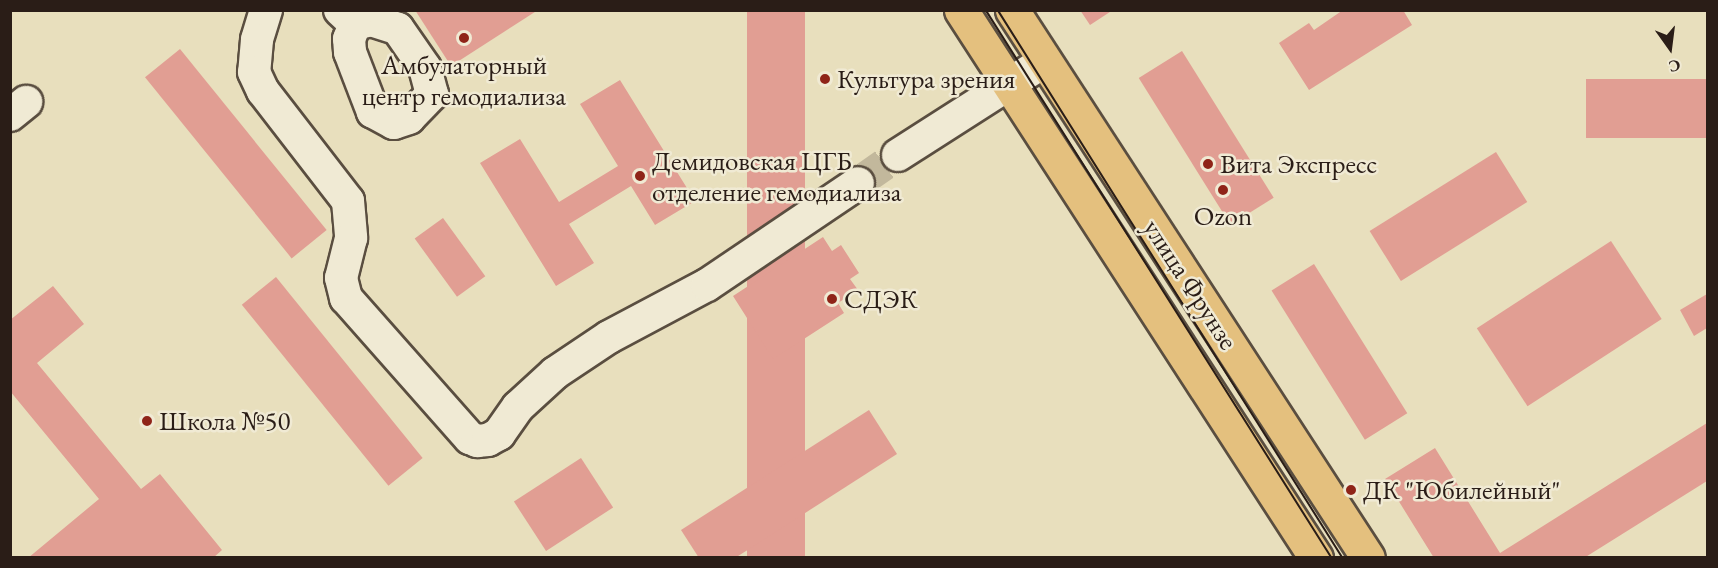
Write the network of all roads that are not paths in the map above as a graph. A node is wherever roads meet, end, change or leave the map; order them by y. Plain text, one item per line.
1 (266, 10) edge
2 (961, 10) edge
3 (1012, 10) edge
4 (1045, 62) junction
5 (1009, 85) junction
6 (898, 155) tunnel mouth
7 (858, 183) tunnel mouth
8 (1316, 558) edge
9 (1368, 558) edge

1 - 7 lane
2 - 5 main road, улица Фрунзе
3 - 4 main road, улица Фрунзе
4 - 5 lane
4 - 9 main road, улица Фрунзе
5 - 6 lane
5 - 8 main road, улица Фрунзе

